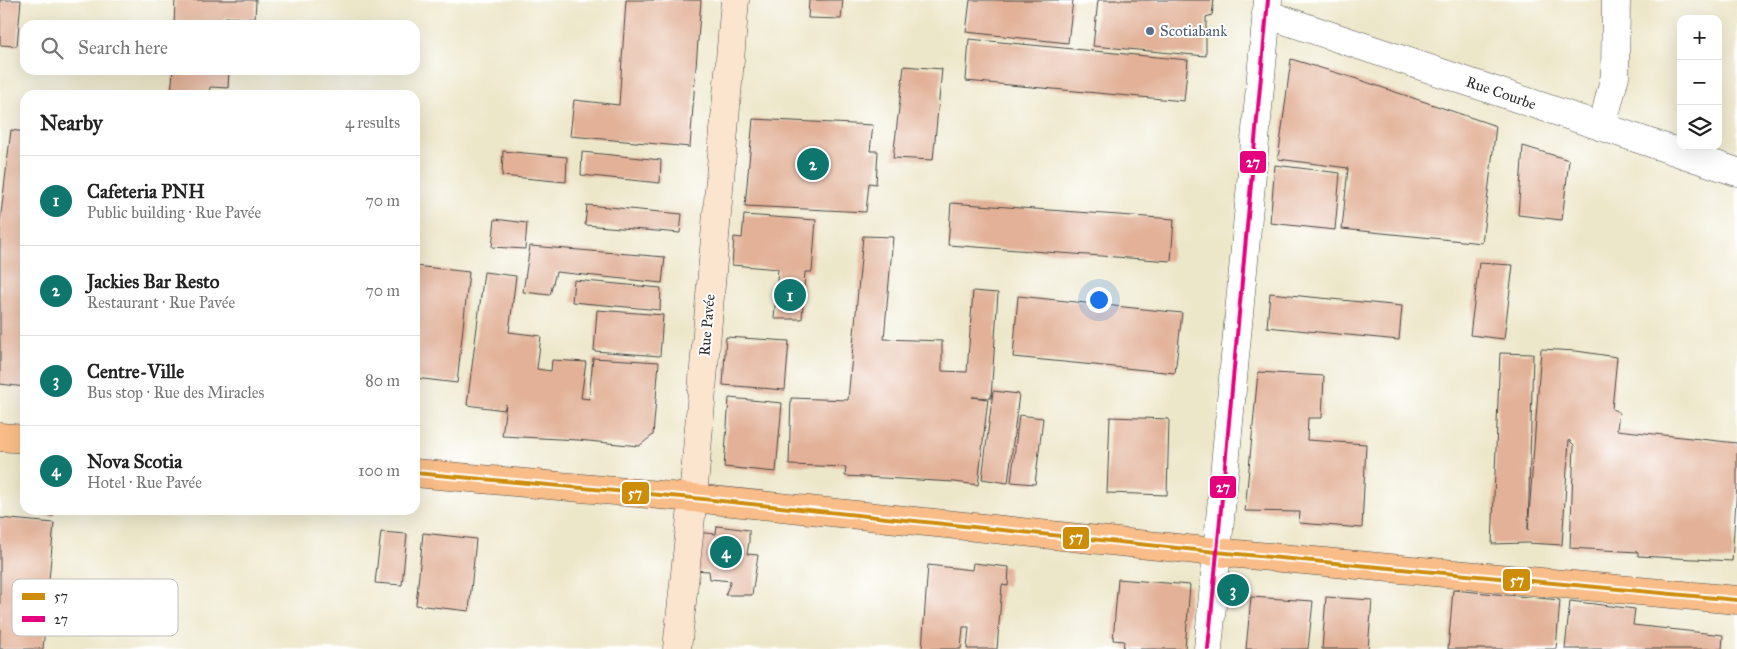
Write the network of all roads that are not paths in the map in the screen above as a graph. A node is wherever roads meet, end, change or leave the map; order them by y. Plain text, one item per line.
1 (735, 0) edge
2 (1616, 0) edge
3 (1267, 7) edge
4 (1602, 127) junction
5 (1737, 172) edge
6 (0, 437) edge
7 (20, 439) edge
8 (420, 474) edge
9 (692, 498) junction
10 (1216, 552) junction
11 (1737, 600) edge
12 (677, 649) edge
13 (1208, 649) edge

1 - 9 main road, Rue Pavée
2 - 4 street
3 - 4 street, Rue Courbe
3 - 10 street
4 - 5 street, Rue Courbe
6 - 7 main road
8 - 9 main road
9 - 10 main road
9 - 12 main road, Rue Pavée
10 - 11 main road
10 - 13 street

